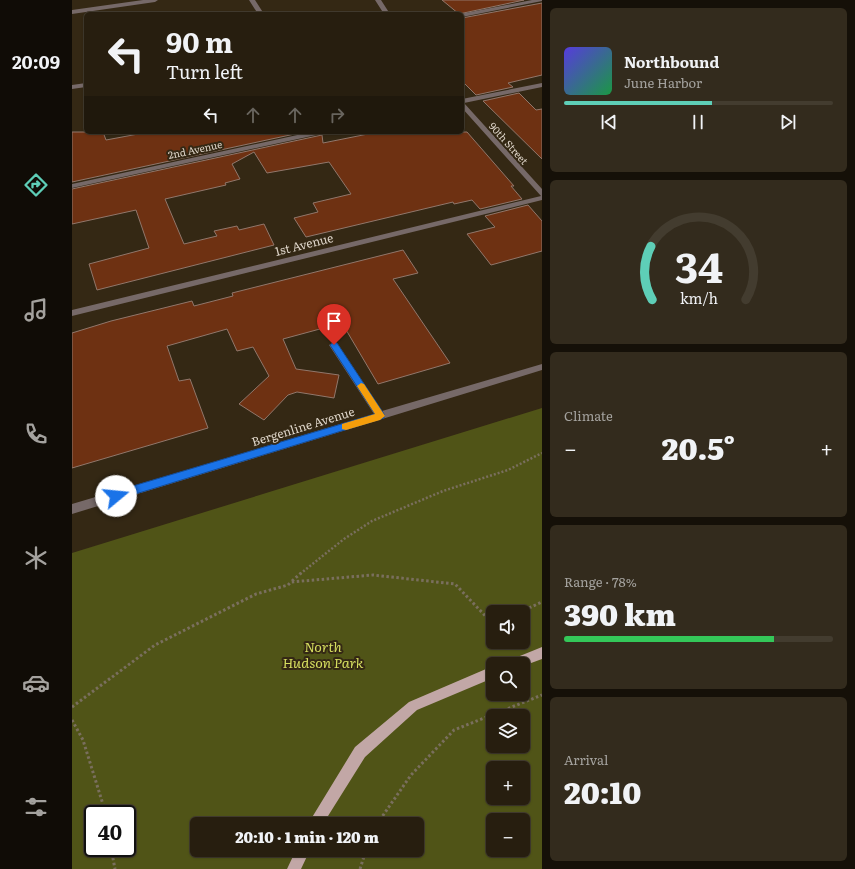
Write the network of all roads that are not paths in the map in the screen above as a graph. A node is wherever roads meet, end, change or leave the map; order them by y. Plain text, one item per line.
1 (155, 0) edge
2 (252, 0) edge
3 (378, 0) edge
4 (541, 0) edge
5 (523, 2) edge
6 (72, 12) edge
7 (260, 12) edge
8 (386, 12) edge
9 (464, 14) edge
10 (84, 85) edge
11 (542, 85) edge
12 (72, 87) edge
13 (464, 101) edge
14 (464, 106) edge
15 (312, 134) edge
16 (72, 186) edge
17 (542, 194) edge
18 (542, 198) edge
19 (72, 313) edge
20 (334, 345) dead end
21 (542, 367) edge
22 (380, 416) junction
23 (72, 509) edge
24 (542, 653) edge
25 (530, 658) edge
26 (486, 675) edge
27 (319, 817) edge
28 (300, 857) edge
29 (294, 869) edge

1 - 6 street
2 - 7 street
3 - 8 street
4 - 5 street
5 - 9 street
10 - 12 street
11 - 13 street
14 - 17 street, 90th Street
15 - 16 street, 2nd Avenue
18 - 19 street, 1st Avenue
20 - 22 street
21 - 22 street, Bergenline Avenue
22 - 23 street, Bergenline Avenue
24 - 25 main road
26 - 27 main road
28 - 29 main road

